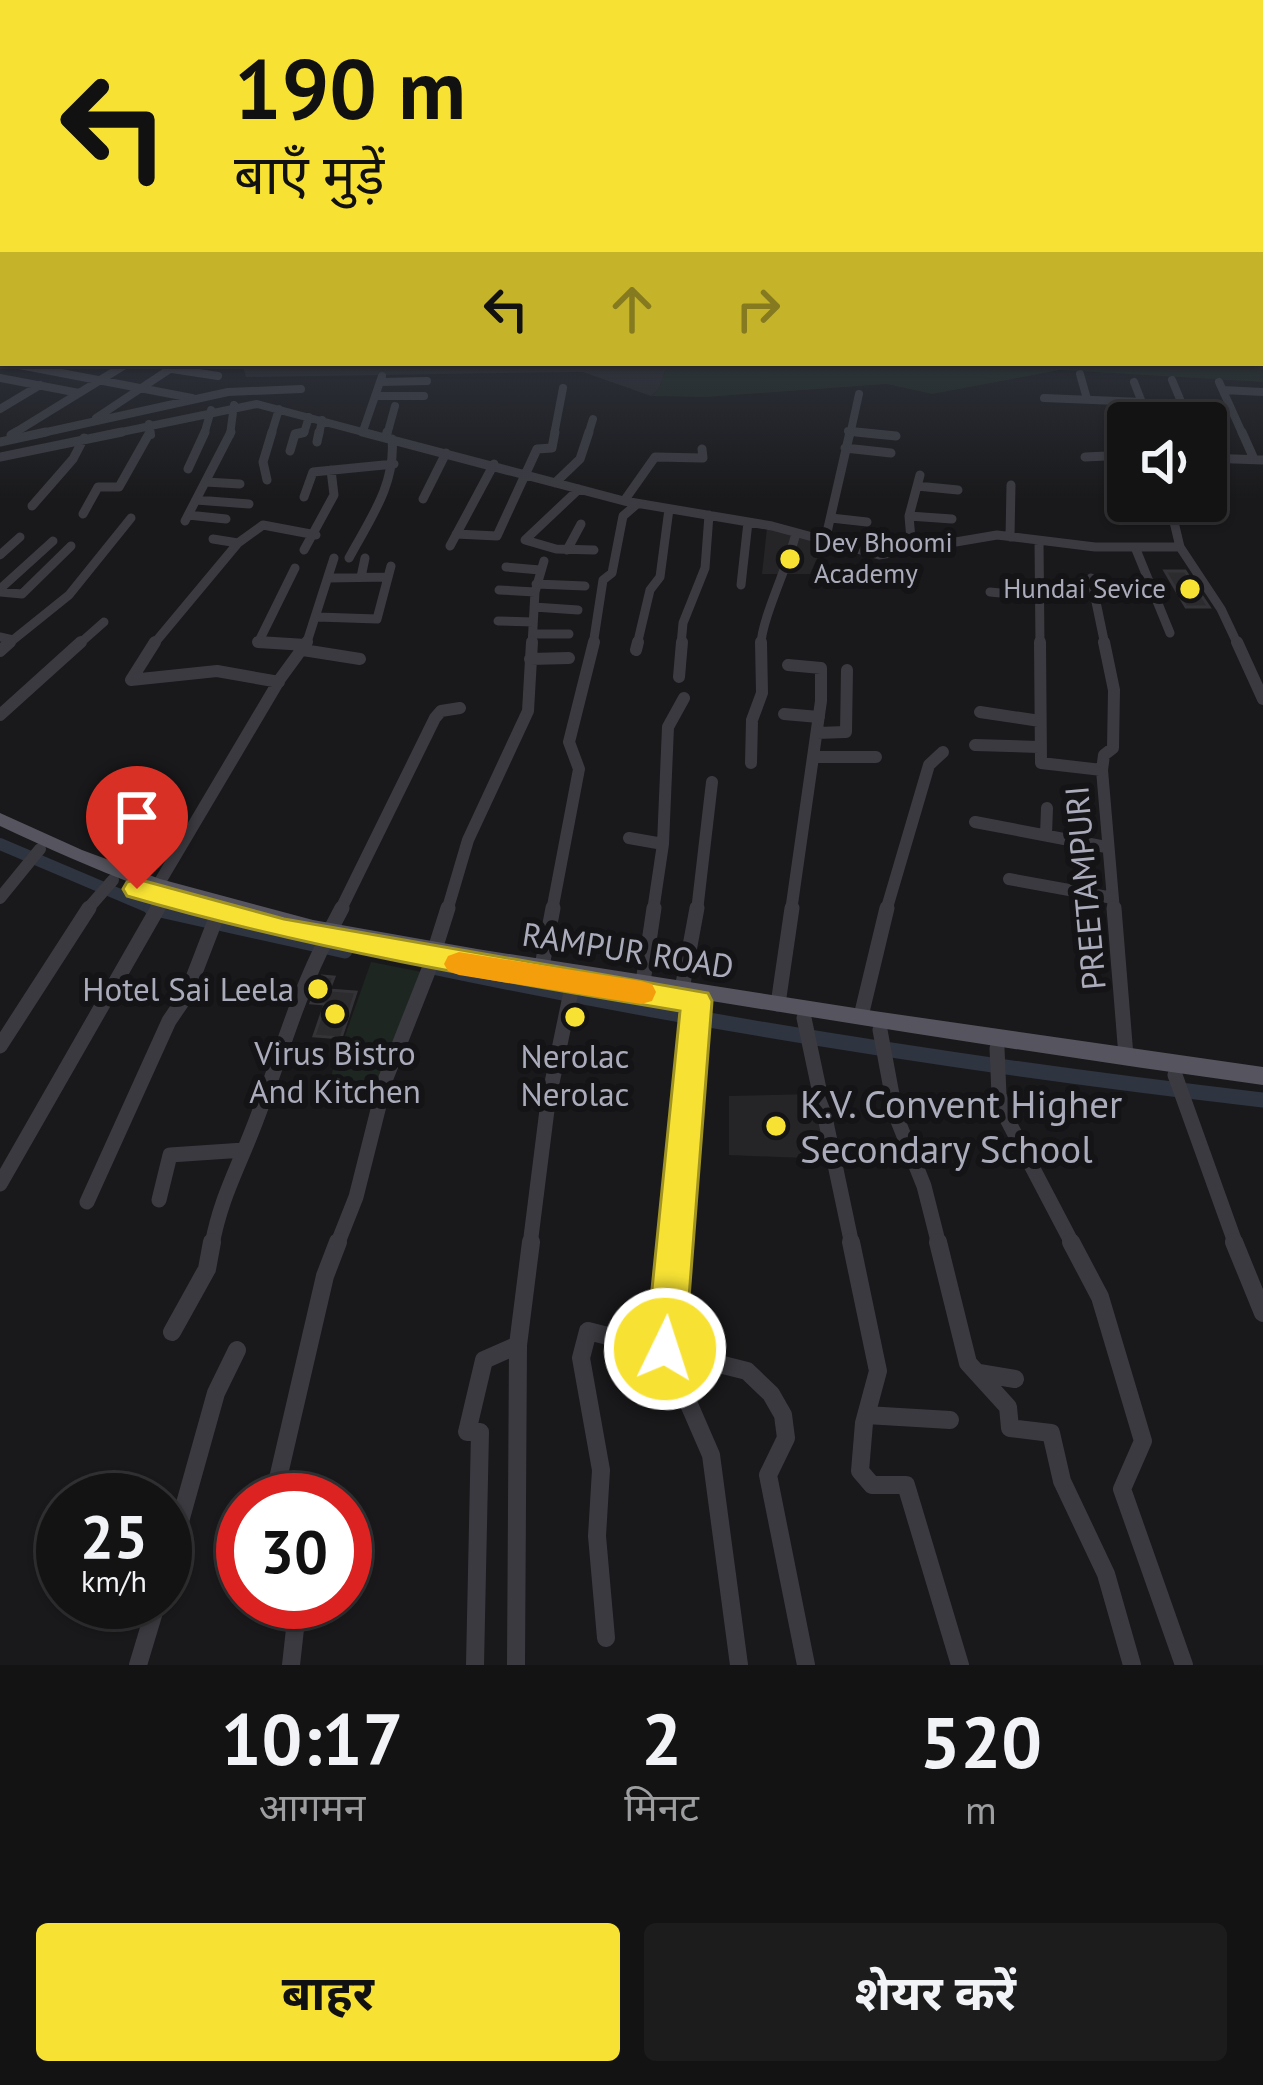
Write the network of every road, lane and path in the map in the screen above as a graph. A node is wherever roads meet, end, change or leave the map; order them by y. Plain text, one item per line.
1 (26, 366) edge
2 (72, 366) edge
3 (123, 366) edge
4 (175, 366) edge
5 (215, 366) edge
6 (61, 373) junction
7 (1080, 374) dead end
8 (218, 376) junction
9 (0, 378) edge
10 (99, 380) junction
11 (1172, 380) dead end
12 (428, 381) dead end
13 (1134, 382) dead end
14 (40, 385) junction
15 (139, 388) junction
16 (563, 388) dead end
17 (301, 389) dead end
18 (228, 392) junction
19 (1263, 392) edge
20 (79, 393) junction
21 (859, 394) dead end
22 (375, 395) junction
23 (424, 396) dead end
24 (1044, 398) dead end
25 (199, 399) junction
26 (1087, 400) junction
27 (1142, 402) joint
28 (1181, 402) edge
29 (234, 405) junction
30 (395, 406) dead end
31 (0, 409) edge
32 (279, 409) junction
33 (211, 410) junction
34 (193, 414) junction
35 (309, 417) junction
36 (593, 419) dead end
37 (322, 420) junction
38 (90, 422) junction
39 (149, 424) junction
40 (194, 427) dead end
41 (346, 427) junction
42 (363, 431) junction
43 (848, 431) junction
44 (896, 436) dead end
45 (85, 438) junction
46 (389, 438) junction
47 (344, 440) dead end
48 (0, 442) edge
49 (317, 442) dead end
50 (845, 448) junction
51 (702, 449) dead end
52 (290, 451) dead end
53 (446, 453) junction
54 (891, 453) dead end
55 (1107, 456) edge
56 (0, 457) edge
57 (1085, 458) dead end
58 (1227, 459) edge
59 (1258, 459) edge
60 (394, 464) junction
61 (494, 464) junction
62 (188, 469) dead end
63 (331, 470) junction
64 (527, 475) junction
65 (267, 480) dead end
66 (206, 482) junction
67 (555, 483) junction
68 (240, 484) dead end
69 (1011, 484) dead end
70 (579, 489) junction
71 (958, 490) dead end
72 (304, 497) dead end
73 (423, 499) dead end
74 (196, 500) junction
75 (631, 502) junction
76 (249, 504) dead end
77 (32, 506) dead end
78 (669, 509) junction
79 (83, 514) dead end
80 (709, 515) junction
81 (909, 516) junction
82 (131, 518) dead end
83 (831, 518) junction
84 (226, 519) dead end
85 (952, 519) dead end
86 (748, 522) junction
87 (867, 522) dead end
88 (1174, 522) edge
89 (581, 524) dead end
90 (796, 532) junction
91 (456, 534) junction
92 (316, 535) junction
93 (20, 537) dead end
94 (1010, 537) junction
95 (213, 539) dead end
96 (53, 541) dead end
97 (1039, 541) junction
98 (825, 542) junction
99 (238, 543) junction
100 (71, 546) dead end
101 (450, 547) dead end
102 (1135, 547) junction
103 (1180, 547) junction
104 (304, 550) dead end
105 (567, 550) junction
106 (594, 550) dead end
107 (912, 551) junction
108 (0, 555) edge
109 (334, 557) dead end
110 (349, 558) dead end
111 (364, 558) dead end
112 (506, 567) dead end
113 (295, 568) dead end
114 (362, 577) junction
115 (330, 578) junction
116 (1091, 578) dead end
117 (741, 585) dead end
118 (585, 586) dead end
119 (500, 590) dead end
120 (0, 591) edge
121 (990, 592) dead end
122 (535, 594) junction
123 (1040, 597) junction
124 (578, 610) dead end
125 (318, 617) junction
126 (498, 621) dead end
127 (104, 622) dead end
128 (533, 628) junction
129 (1170, 633) dead end
130 (569, 634) dead end
131 (6, 639) edge
132 (304, 648) junction
133 (0, 650) edge
134 (636, 650) dead end
135 (569, 658) dead end
136 (360, 659) dead end
137 (530, 659) junction
138 (788, 665) dead end
139 (847, 670) dead end
140 (679, 677) dead end
141 (279, 682) junction
142 (684, 698) dead end
143 (1263, 699) edge
144 (460, 708) dead end
145 (980, 712) dead end
146 (784, 714) dead end
147 (0, 715) edge
148 (819, 717) junction
149 (1040, 721) junction
150 (817, 734) junction
151 (975, 745) dead end
152 (1039, 747) junction
153 (943, 752) dead end
154 (813, 757) junction
155 (876, 757) dead end
156 (751, 763) dead end
157 (1102, 770) junction
158 (712, 782) dead end
159 (1047, 808) dead end
160 (0, 819) edge
161 (976, 822) dead end
162 (0, 831) edge
163 (1046, 835) junction
164 (629, 838) dead end
165 (663, 844) junction
166 (1106, 847) junction
167 (34, 857) junction
168 (1009, 880) dead end
169 (107, 886) junction
170 (0, 898) edge
171 (1114, 898) junction
172 (159, 901) junction
173 (215, 920) junction
174 (326, 940) junction
175 (434, 954) junction
176 (542, 966) junction
177 (643, 982) junction
178 (569, 991) junction
179 (778, 1004) junction
180 (692, 1008) junction
181 (861, 1016) junction
182 (804, 1029) junction
183 (937, 1033) junction
184 (881, 1043) junction
185 (0, 1046) edge
186 (1126, 1056) junction
187 (998, 1061) junction
188 (1263, 1076) edge
189 (1177, 1085) junction
190 (1263, 1088) edge
191 (244, 1150) junction
192 (0, 1184) edge
193 (159, 1201) dead end
194 (87, 1202) dead end
195 (1263, 1313) edge
196 (172, 1332) dead end
197 (518, 1345) junction
198 (665, 1349) junction
199 (237, 1350) dead end
200 (978, 1373) junction
201 (1015, 1379) dead end
202 (866, 1415) junction
203 (950, 1420) dead end
204 (279, 1473) edge
205 (192, 1479) edge
206 (149, 1629) edge
207 (295, 1629) edge
208 (605, 1638) dead end
209 (138, 1665) edge
210 (290, 1665) edge
211 (475, 1665) edge
212 (516, 1665) edge
213 (739, 1665) edge
214 (806, 1665) edge
215 (960, 1665) edge
216 (1132, 1665) edge
217 (1184, 1665) edge

1 - 6 street
2 - 6 street
3 - 10 street
4 - 8 street
4 - 15 street
5 - 8 street
6 - 10 street
7 - 26 street
8 - 18 street
9 - 14 street
10 - 15 street
10 - 20 street
11 - 28 street
12 - 22 street
13 - 27 street
14 - 20 street
14 - 31 street
15 - 25 street
15 - 38 street
16 - 64 street
17 - 18 street
18 - 25 street
19 - 59 street
20 - 48 street
21 - 43 street
22 - 23 street
22 - 42 street
24 - 26 street
25 - 38 street
26 - 27 street
29 - 32 street
29 - 33 street
29 - 66 street
30 - 46 street
32 - 35 street
32 - 65 street
33 - 34 street
33 - 62 street
34 - 39 street
34 - 40 street
35 - 37 street
35 - 52 street
36 - 67 street
37 - 41 street
37 - 49 street
38 - 48 street
39 - 45 street
39 - 79 street
41 - 42 street
41 - 47 street
42 - 46 street
43 - 44 street
43 - 50 street
45 - 56 street
45 - 77 street
46 - 53 street
46 - 60 street
50 - 54 street
50 - 83 street
51 - 75 street
53 - 61 street
53 - 73 street
55 - 57 street
58 - 59 street
60 - 63 street
60 - 110 street
61 - 64 street
61 - 91 street
63 - 72 street
63 - 92 street
64 - 67 street
64 - 91 street
66 - 68 street
66 - 74 street
67 - 70 street
69 - 94 street
70 - 75 street
70 - 105 street
71 - 81 street
74 - 76 street
74 - 84 street
75 - 78 street
75 - 176 street
78 - 80 street
78 - 134 street
80 - 86 street
80 - 140 street
81 - 85 street
81 - 107 street
82 - 131 street
83 - 87 street
83 - 98 street
86 - 90 street
86 - 117 street
88 - 103 street
89 - 105 street
90 - 98 street
90 - 156 street
91 - 101 street
92 - 99 street
92 - 104 street
93 - 108 street
94 - 97 street
94 - 107 street
95 - 99 street
96 - 120 street
97 - 102 street
97 - 123 street
98 - 107 street
99 - 141 street
100 - 120 street
102 - 103 street
102 - 129 street
103 - 143 street
105 - 106 street
109 - 115 street
111 - 114 street
112 - 122 street
113 - 132 street
114 - 115 street
114 - 125 street
115 - 125 street
116 - 157 street, PREETAMPURI
118 - 122 street
119 - 122 street
121 - 123 street
122 - 124 street
122 - 128 street
123 - 149 street
125 - 132 street
126 - 128 street
127 - 147 street
128 - 130 street
128 - 137 street
131 - 133 street
132 - 136 street
132 - 141 street
135 - 137 street
137 - 175 street
138 - 148 street
139 - 150 street
141 - 172 street
142 - 165 street
144 - 174 street
145 - 149 street
146 - 148 street
148 - 150 street
149 - 152 street
150 - 154 street
151 - 152 street
152 - 157 street
153 - 181 street
154 - 155 street
154 - 179 street
157 - 166 street, PREETAMPURI
158 - 180 street
159 - 163 street
160 - 172 main road
161 - 163 street
162 - 167 main road
163 - 166 street
164 - 165 street
165 - 177 street
166 - 171 street, PREETAMPURI
167 - 169 main road
167 - 170 street
168 - 171 street
169 - 172 main road
169 - 185 street
171 - 186 street, PREETAMPURI
172 - 173 main road
172 - 174 main road
172 - 192 street
173 - 174 main road
173 - 194 street
174 - 175 main road
174 - 191 street
175 - 176 main road, RAMPUR ROAD
175 - 178 main road
175 - 204 street
176 - 177 main road, RAMPUR ROAD
177 - 180 main road, RAMPUR ROAD
178 - 180 main road
178 - 197 street
179 - 180 main road, RAMPUR ROAD
179 - 181 main road, RAMPUR ROAD
180 - 182 main road
180 - 198 street
181 - 183 main road, RAMPUR ROAD
182 - 184 main road
182 - 202 street
183 - 184 main road
183 - 186 main road, RAMPUR ROAD
183 - 187 main road
184 - 200 street
186 - 188 main road, RAMPUR ROAD
187 - 189 main road
187 - 217 street
189 - 190 main road
189 - 195 street
191 - 193 street
191 - 196 street
197 - 211 street
197 - 212 street
198 - 208 street
198 - 213 street
198 - 214 street
199 - 205 street
200 - 201 street
200 - 216 street
202 - 203 street
202 - 215 street
206 - 209 street
207 - 210 street

